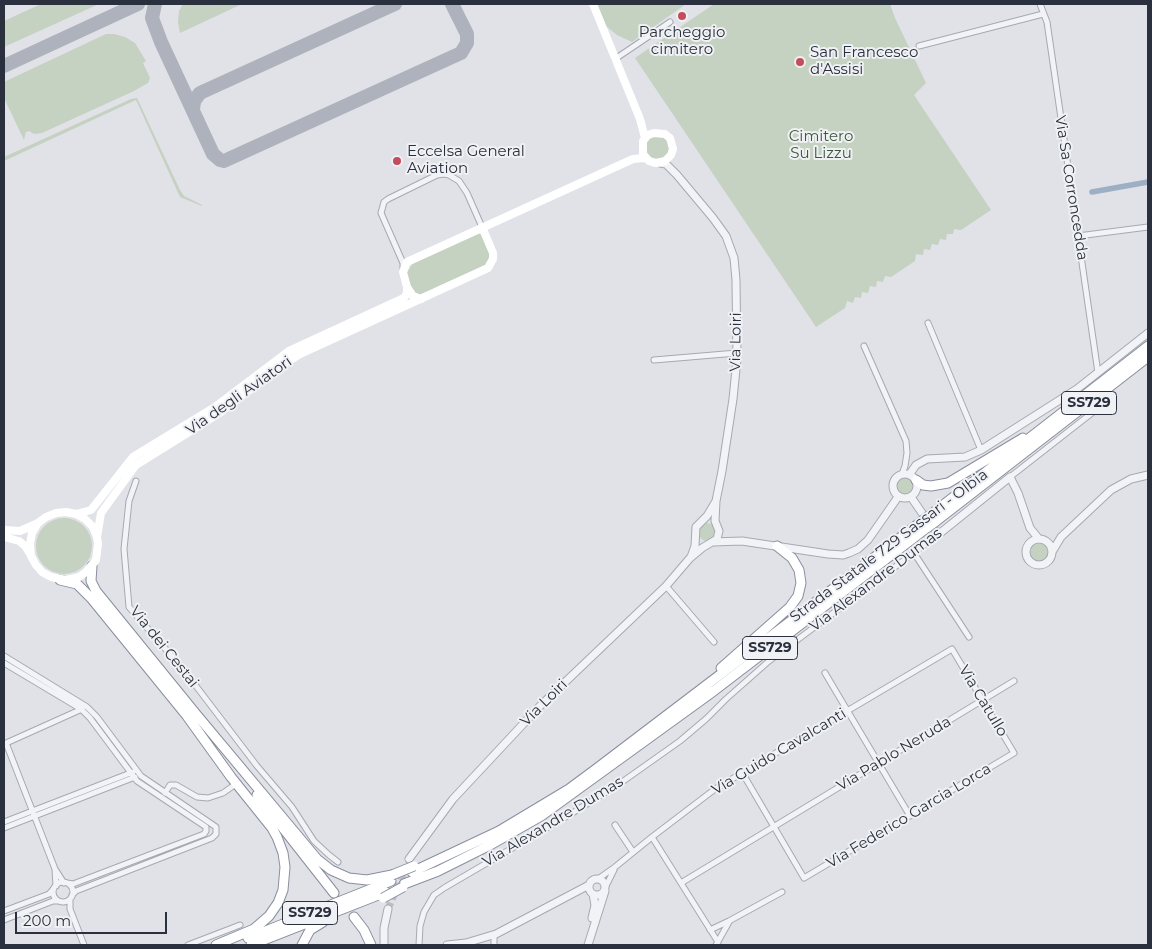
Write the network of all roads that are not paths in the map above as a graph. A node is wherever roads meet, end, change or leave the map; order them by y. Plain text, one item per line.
1 (593, 4) edge
2 (1040, 4) edge
3 (1043, 14) junction
4 (670, 22) dead end
5 (919, 46) dead end
6 (615, 59) junction
7 (640, 119) junction
8 (654, 132) junction
9 (645, 138) junction
10 (642, 149) junction
11 (671, 154) junction
12 (633, 159) junction
13 (649, 161) junction
14 (660, 163) junction
15 (677, 175) junction
16 (482, 227) junction
17 (1148, 228) edge
18 (1078, 236) junction
19 (403, 272) junction
20 (407, 287) junction
21 (421, 298) junction
22 (928, 323) dead end
23 (1148, 333) edge
24 (864, 346) dead end
25 (1148, 346) edge
26 (737, 353) junction
27 (1148, 358) edge
28 (654, 360) dead end
29 (1098, 374) junction
30 (1111, 397) dead end
31 (1061, 414) junction
32 (982, 450) junction
33 (1148, 475) edge
34 (909, 476) junction
35 (1010, 477) junction
36 (136, 481) dead end
37 (898, 497) junction
38 (911, 497) junction
39 (716, 501) junction
40 (76, 514) junction
41 (702, 521) junction
42 (38, 523) junction
43 (930, 523) junction
44 (717, 526) junction
45 (1030, 528) junction
46 (4, 530) edge
47 (695, 535) junction
48 (97, 537) junction
49 (1061, 537) junction
50 (4, 538) edge
51 (742, 541) junction
52 (1043, 541) junction
53 (712, 543) junction
54 (1030, 544) junction
55 (777, 546) junction
56 (1052, 552) junction
57 (914, 553) junction
58 (31, 556) junction
59 (690, 558) junction
60 (92, 566) junction
61 (60, 580) junction
62 (666, 586) junction
63 (969, 637) dead end
64 (714, 642) dead end
65 (952, 649) joint
66 (4, 656) edge
67 (4, 663) edge
68 (825, 673) dead end
69 (1014, 681) dead end
70 (983, 700) junction
71 (87, 707) junction
72 (81, 709) junction
73 (674, 710) junction
74 (847, 711) junction
75 (191, 715) junction
76 (5, 744) edge
77 (1014, 753) joint
78 (878, 764) junction
79 (257, 766) junction
80 (131, 772) junction
81 (138, 772) junction
82 (249, 773) dead end
83 (743, 774) junction
84 (134, 778) junction
85 (233, 786) dead end
86 (165, 793) junction
87 (33, 814) junction
88 (910, 816) junction
89 (4, 822) edge
90 (615, 825) dead end
91 (773, 826) junction
92 (4, 828) edge
93 (652, 837) junction
94 (633, 852) junction
95 (137, 860) junction
96 (338, 862) dead end
97 (412, 866) junction
98 (140, 867) junction
99 (616, 867) junction
100 (55, 869) junction
101 (392, 878) junction
102 (598, 879) junction
103 (65, 883) junction
104 (681, 883) junction
105 (589, 884) junction
106 (55, 887) junction
107 (605, 889) junction
108 (782, 892) dead end
109 (334, 893) dead end
110 (570, 893) junction
111 (592, 894) junction
112 (385, 895) junction
113 (71, 897) junction
114 (61, 902) junction
115 (70, 909) junction
116 (388, 909) tunnel mouth
117 (4, 912) edge
118 (354, 917) dead end
119 (4, 920) edge
120 (729, 921) junction
121 (240, 924) dead end
122 (710, 930) junction
123 (494, 935) junction
124 (717, 944) edge
125 (84, 945) edge
126 (188, 945) edge
127 (216, 945) edge
128 (228, 945) edge
129 (251, 945) edge
130 (302, 945) edge
131 (371, 945) edge
132 (384, 945) edge
133 (419, 945) edge
134 (446, 945) edge
135 (457, 945) edge
136 (494, 945) edge
137 (584, 945) edge
138 (588, 945) edge

1 - 6 main road
2 - 3 street, Via Sa Corroncedda
3 - 5 street
3 - 18 street, Via Sa Corroncedda
4 - 6 street
6 - 7 main road
7 - 8 main road
7 - 9 main road
8 - 9 main road
8 - 11 main road
9 - 10 main road
10 - 12 main road
10 - 13 main road
11 - 14 main road
11 - 15 street, Via Loiri
12 - 13 main road
12 - 16 main road
13 - 14 main road
14 - 15 street, Via Loiri
15 - 26 street, Via Loiri
16 - 19 main road
16 - 19 street
16 - 21 main road, Via degli Aviatori
17 - 18 street
18 - 29 street, Via Sa Corroncedda
19 - 20 main road
20 - 21 main road
20 - 40 main road, Via degli Aviatori
21 - 48 main road, Via degli Aviatori
22 - 32 street
23 - 29 street
24 - 34 street
25 - 31 highway, Strada Statale 729 Sassari - Olbia / SS729
26 - 28 street
26 - 39 street, Via Loiri
27 - 43 highway, Strada Statale 729 Sassari - Olbia / SS729
29 - 32 street
30 - 35 street, Via Alexandre Dumas
31 - 34 highway
31 - 43 highway, Strada Statale 729 Sassari - Olbia / SS729
32 - 34 street
33 - 49 street
34 - 37 street
34 - 38 street
35 - 43 street, Via Alexandre Dumas
35 - 45 street
36 - 79 street, Via dei Cestai
37 - 38 street
37 - 55 street
38 - 43 street
39 - 41 street, Via Loiri
39 - 44 street
40 - 42 main road
40 - 48 main road
41 - 44 street
41 - 47 street
42 - 46 main road
42 - 58 main road
43 - 57 street, Via Alexandre Dumas
43 - 73 highway, Strada Statale 729 Sassari - Olbia / SS729
43 - 112 highway, Strada Statale 729 Sassari - Olbia / SS729, bridge
44 - 51 street
44 - 53 street
45 - 52 street
45 - 54 street
47 - 53 street
47 - 59 street, Via Loiri
48 - 60 main road
49 - 52 street
49 - 56 street
50 - 58 main road
51 - 53 street
51 - 55 street
52 - 54 street
52 - 56 street
53 - 59 street, Via Loiri
54 - 56 street
55 - 73 highway
57 - 63 street
57 - 133 street, Via Alexandre Dumas
58 - 61 main road
59 - 62 street, Via Loiri
60 - 61 main road
60 - 75 highway
61 - 75 highway
62 - 64 street
62 - 97 street, Via Loiri
65 - 70 street, Via Catullo
65 - 74 street, Via Guido Cavalcanti
66 - 71 street
67 - 72 street
68 - 74 street
69 - 70 street, Via Pablo Neruda
70 - 77 street, Via Catullo
70 - 78 street, Via Pablo Neruda
71 - 72 street
71 - 81 street
72 - 76 street
72 - 80 street
73 - 97 highway, Strada Statale 729 Sassari - Olbia / SS729
74 - 78 street
74 - 83 street, Via Guido Cavalcanti
75 - 101 highway
75 - 109 highway
75 - 127 highway
76 - 87 street
77 - 88 street, Via Federico Garcia Lorca
78 - 88 street
78 - 91 street, Via Pablo Neruda
79 - 82 street
79 - 96 street, Via dei Cestai
80 - 81 street
80 - 84 street
80 - 87 street
81 - 84 street
81 - 86 street
83 - 91 street
83 - 93 street, Via Guido Cavalcanti
84 - 87 street
84 - 95 street
85 - 86 street
86 - 98 street
87 - 89 street
87 - 92 street
87 - 100 street
88 - 91 street, Via Federico Garcia Lorca
90 - 94 street
91 - 104 street, Via Pablo Neruda
93 - 94 street, Via Guido Cavalcanti
93 - 104 street
94 - 99 street, Via Guido Cavalcanti
95 - 98 street
95 - 103 street
97 - 101 highway, Strada Statale 729 Sassari - Olbia / SS729
98 - 113 street
99 - 102 street, Via Guido Cavalcanti
99 - 107 street, Via Guido Cavalcanti
100 - 103 street
100 - 106 street
101 - 128 highway, Strada Statale 729 Sassari - Olbia / SS729
102 - 105 street
102 - 107 street
103 - 106 street
103 - 113 street
104 - 122 street
105 - 110 street
105 - 111 street
106 - 114 street
106 - 117 street
107 - 111 street
107 - 138 street
108 - 120 street
110 - 111 street
110 - 123 street
111 - 137 street
112 - 129 highway, SS729
112 - 130 highway
113 - 114 street
113 - 115 street
114 - 115 street
114 - 119 street
115 - 125 street
116 - 132 street
118 - 131 highway
120 - 122 street
120 - 124 street
121 - 126 street
122 - 124 street
123 - 135 street
123 - 136 street
134 - 135 street

